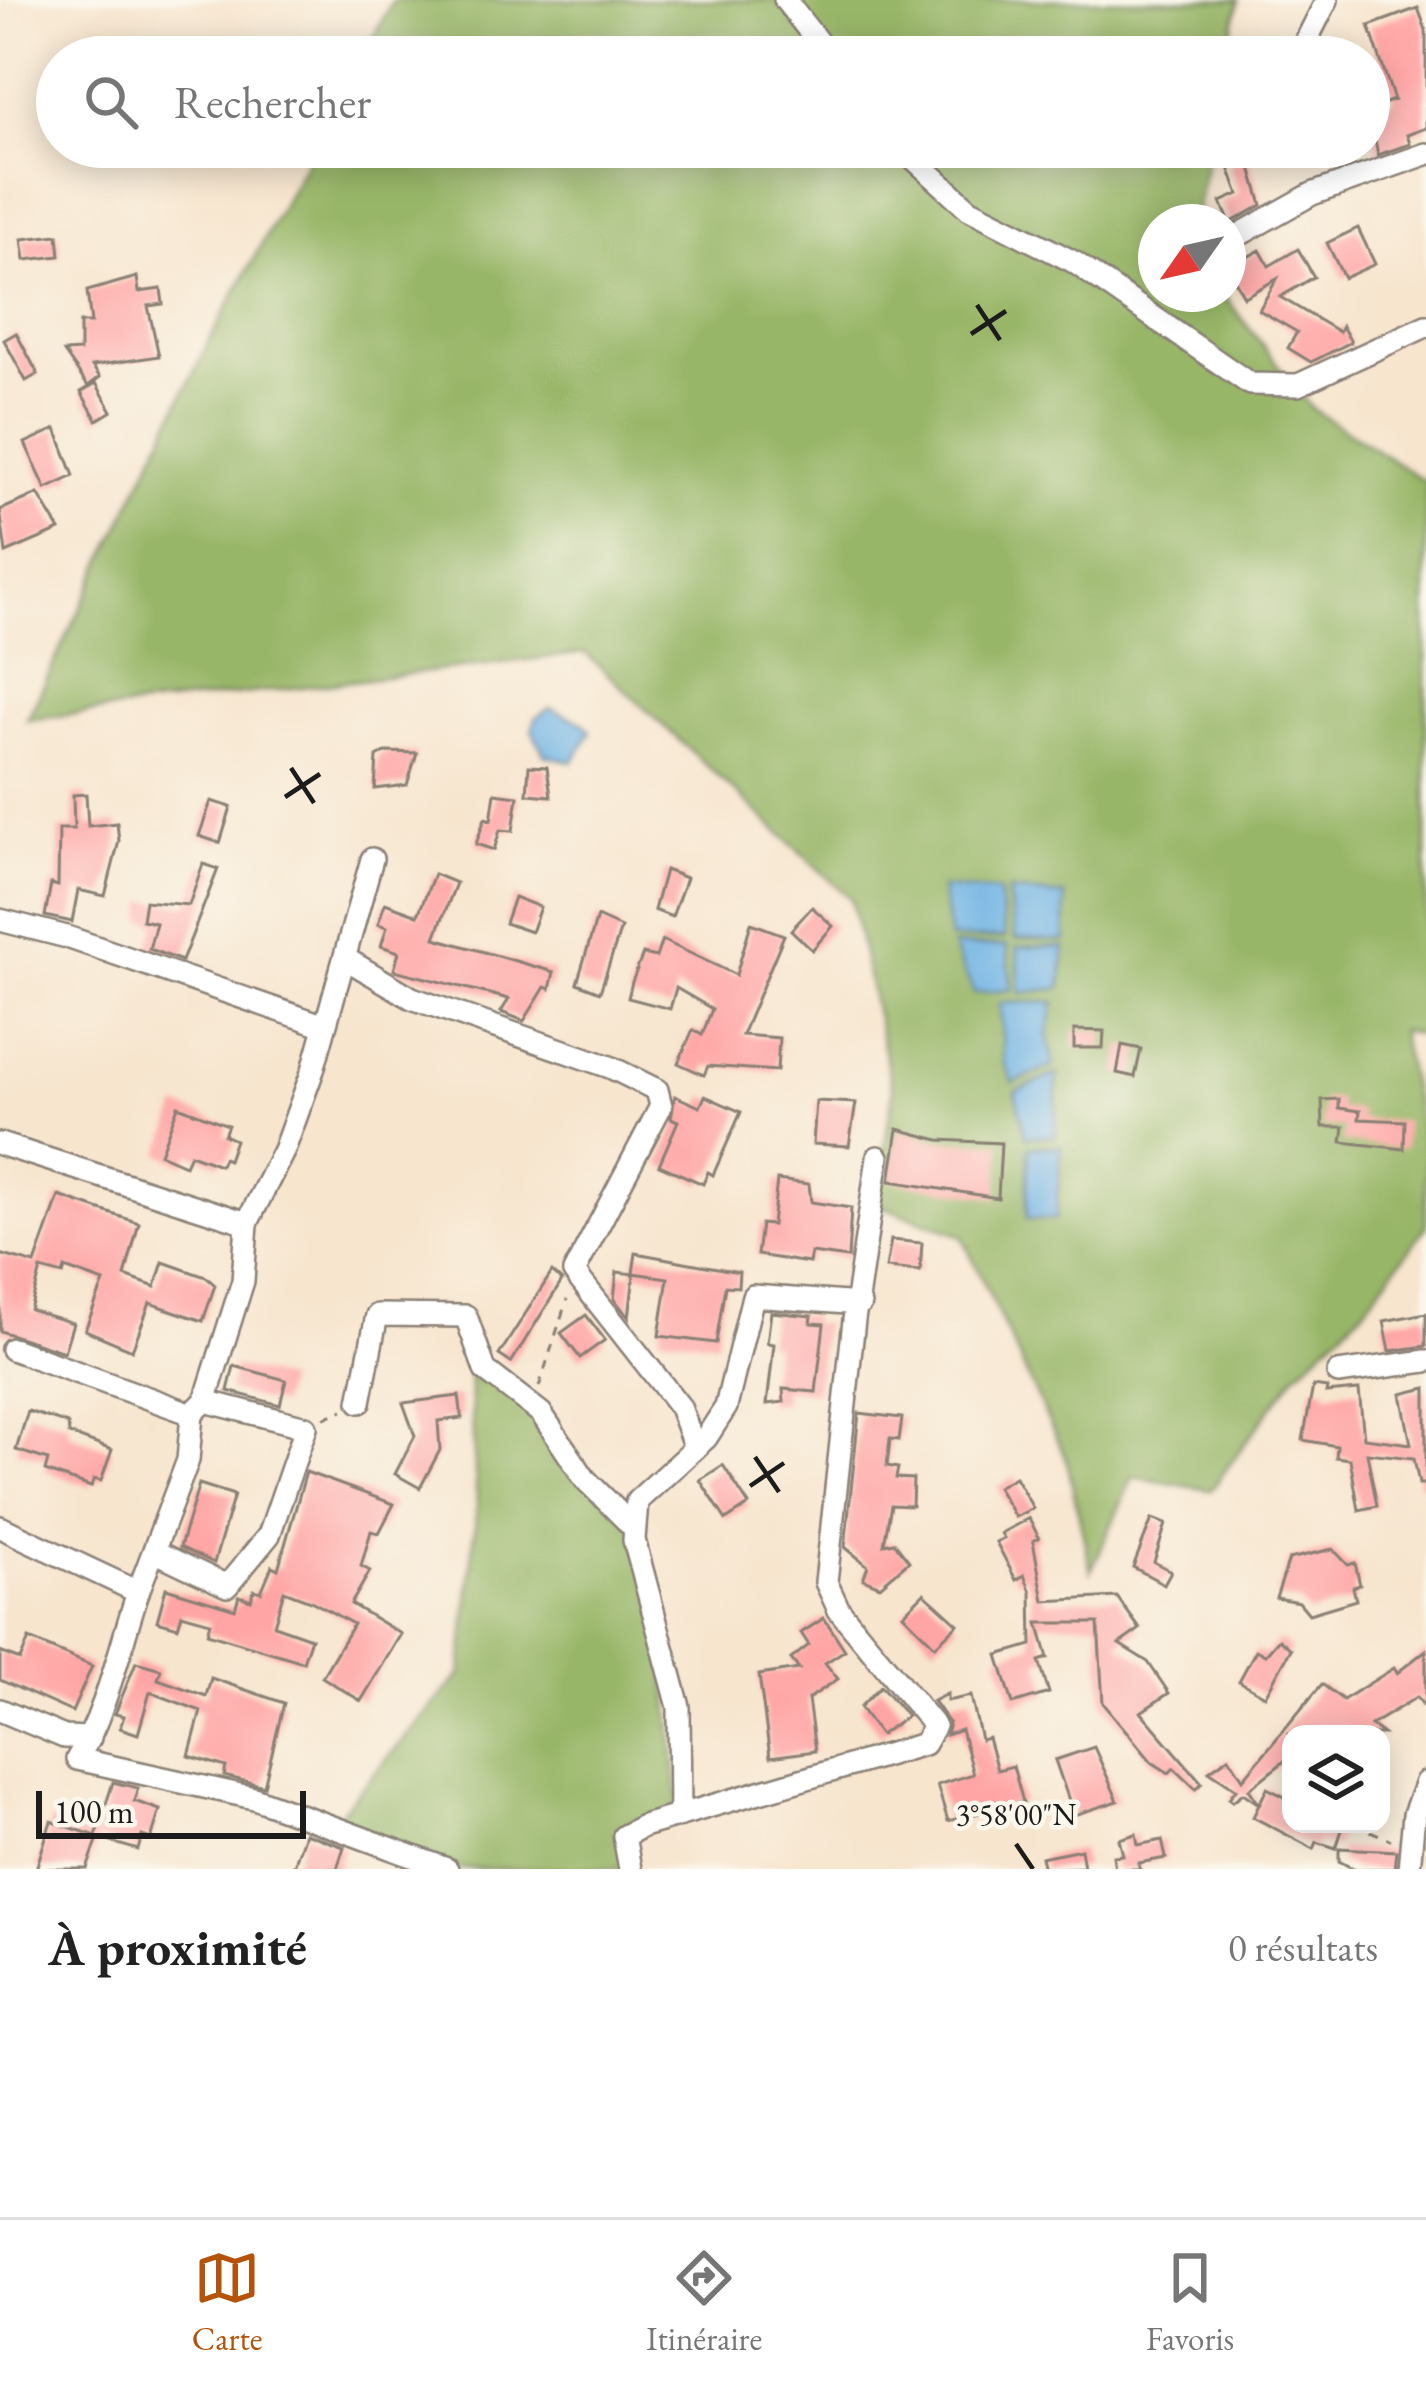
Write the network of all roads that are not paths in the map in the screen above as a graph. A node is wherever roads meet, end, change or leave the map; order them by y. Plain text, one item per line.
1 (785, 0) edge
2 (1327, 0) edge
3 (813, 36) edge
4 (1309, 36) edge
5 (1426, 154) edge
6 (1390, 167) edge
7 (925, 168) edge
8 (1386, 168) edge
9 (1246, 231) edge
10 (1426, 326) edge
11 (372, 859) dead end
12 (0, 920) edge
13 (348, 960) junction
14 (322, 1024) junction
15 (0, 1144) edge
16 (878, 1157) dead end
17 (247, 1223) junction
18 (860, 1304) junction
19 (12, 1349) dead end
20 (1426, 1361) edge
21 (1338, 1372) dead end
22 (361, 1402) road end
23 (199, 1407) junction
24 (694, 1448) junction
25 (0, 1527) edge
26 (634, 1528) junction
27 (156, 1552) junction
28 (138, 1592) junction
29 (0, 1710) edge
30 (90, 1738) junction
31 (1426, 1782) edge
32 (680, 1815) junction
33 (393, 1860) edge
34 (447, 1869) edge
35 (630, 1869) edge
36 (1409, 1869) edge

1 - 3 street
2 - 4 street
5 - 6 street
7 - 10 street
8 - 9 street
11 - 13 street
12 - 14 street
13 - 14 street
13 - 24 street
14 - 17 street
15 - 17 street
16 - 18 street
17 - 23 street
18 - 24 street
18 - 32 street
19 - 23 street
20 - 21 street
22 - 26 street
23 - 27 street
23 - 27 street
24 - 26 street
25 - 28 street
26 - 32 street
27 - 28 street
28 - 30 street
29 - 30 street
30 - 33 street
31 - 36 street
32 - 35 street
33 - 34 street

